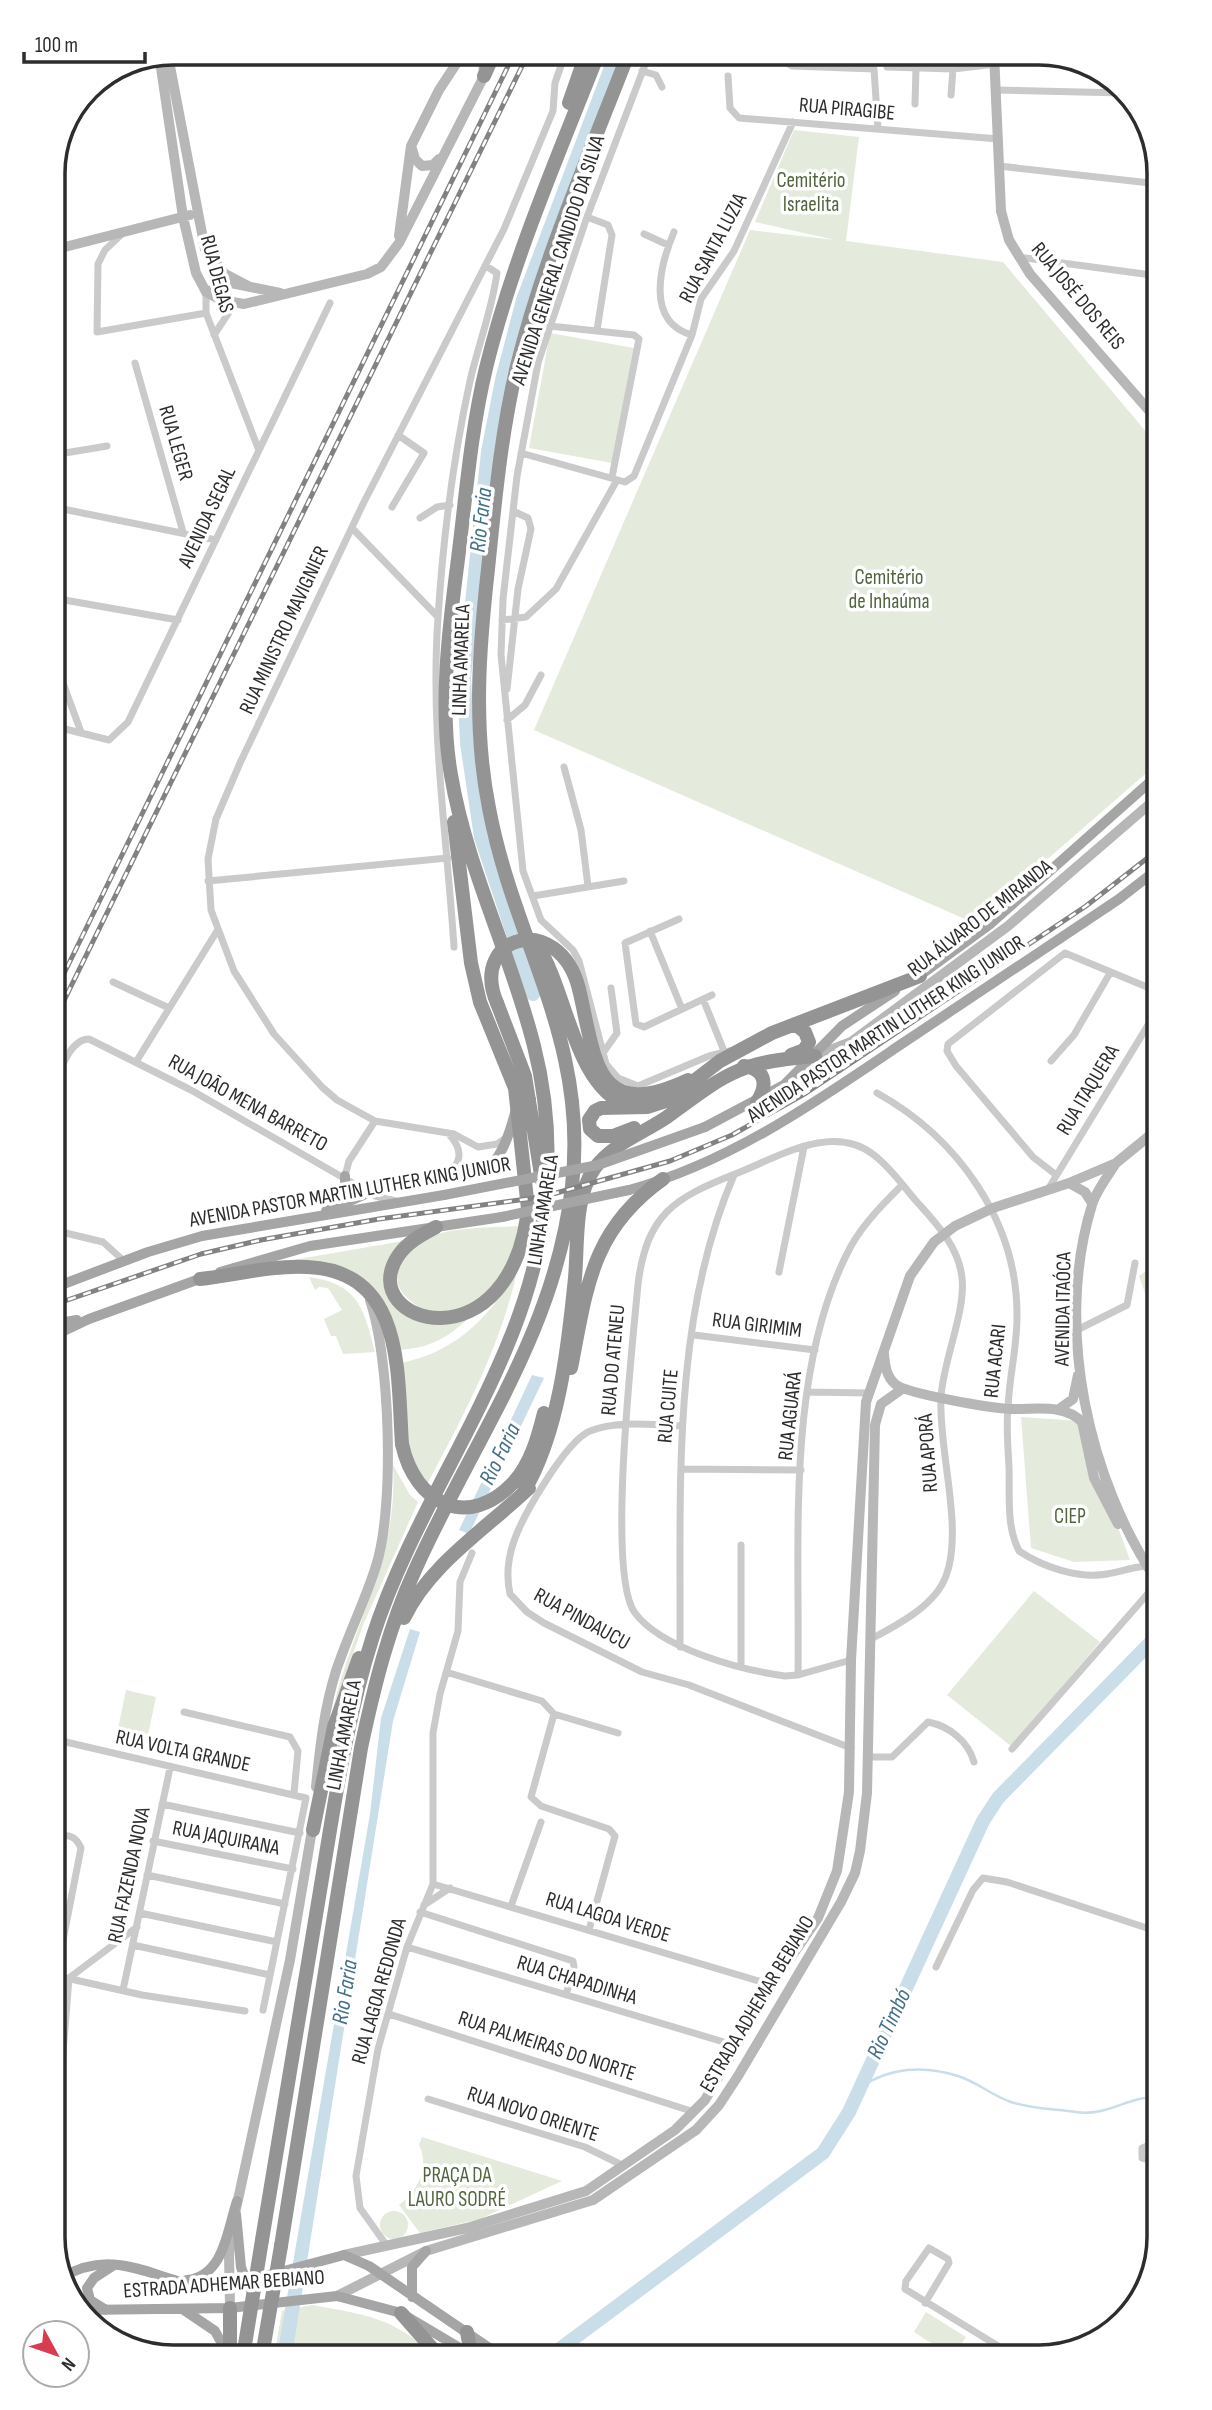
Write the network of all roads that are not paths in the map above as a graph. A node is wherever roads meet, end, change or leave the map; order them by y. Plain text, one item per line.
1 (170, 65) edge
2 (455, 65) edge
3 (483, 65) edge
4 (489, 65) edge
5 (561, 65) edge
6 (582, 65) edge
7 (594, 65) edge
8 (624, 65) edge
9 (645, 65) edge
10 (790, 65) edge
11 (913, 65) edge
12 (970, 65) edge
13 (995, 65) edge
14 (161, 66) edge
15 (887, 67) dead end
16 (914, 68) junction
17 (953, 69) junction
18 (642, 71) junction
19 (484, 76) junction
20 (727, 76) dead end
21 (662, 87) dead end
22 (997, 90) junction
23 (1111, 93) edge
24 (951, 95) dead end
25 (915, 104) dead end
26 (793, 122) junction
27 (878, 129) junction
28 (999, 139) junction
29 (411, 146) junction
30 (444, 154) junction
31 (999, 166) junction
32 (1147, 183) edge
33 (196, 213) junction
34 (537, 215) junction
35 (183, 217) junction
36 (587, 217) junction
37 (125, 232) junction
38 (674, 232) dead end
39 (643, 234) dead end
40 (399, 243) junction
41 (668, 245) junction
42 (65, 247) edge
43 (1017, 256) junction
44 (486, 266) junction
45 (1147, 274) edge
46 (248, 286) junction
47 (206, 292) junction
48 (282, 293) junction
49 (235, 303) junction
50 (330, 303) dead end
51 (206, 313) junction
52 (550, 326) junction
53 (597, 330) junction
54 (214, 335) junction
55 (692, 335) junction
56 (135, 363) dead end
57 (1147, 408) edge
58 (398, 435) junction
59 (107, 446) dead end
60 (258, 448) junction
61 (65, 453) edge
62 (521, 453) junction
63 (615, 478) junction
64 (450, 505) junction
65 (392, 507) dead end
66 (65, 509) edge
67 (513, 511) junction
68 (420, 519) dead end
69 (352, 528) junction
70 (183, 532) junction
71 (216, 540) junction
72 (65, 600) edge
73 (438, 617) junction
74 (178, 620) junction
75 (502, 620) junction
76 (516, 621) junction
77 (541, 675) dead end
78 (65, 689) edge
79 (505, 700) junction
80 (507, 720) junction
81 (65, 729) edge
82 (81, 732) junction
83 (564, 767) dead end
84 (450, 772) junction
85 (1147, 785) edge
86 (1147, 807) edge
87 (448, 858) junction
88 (1147, 878) edge
89 (208, 881) junction
90 (624, 881) dead end
91 (588, 886) junction
92 (533, 896) junction
93 (679, 919) dead end
94 (521, 921) junction
95 (217, 931) junction
96 (650, 931) junction
97 (454, 947) dead end
98 (1110, 973) junction
99 (919, 976) junction
100 (113, 982) dead end
101 (1147, 987) edge
102 (611, 988) dead end
103 (712, 995) dead end
104 (703, 999) junction
105 (169, 1008) junction
106 (682, 1009) junction
107 (794, 1024) junction
108 (1147, 1028) edge
109 (740, 1050) junction
110 (724, 1051) junction
111 (603, 1053) junction
112 (815, 1056) junction
113 (783, 1058) junction
114 (1051, 1061) dead end
115 (136, 1062) junction
116 (65, 1066) edge
117 (744, 1066) junction
118 (705, 1072) junction
119 (877, 1093) dead end
120 (523, 1101) junction
121 (757, 1101) junction
122 (680, 1107) junction
123 (635, 1108) junction
124 (376, 1121) junction
125 (447, 1132) junction
126 (507, 1137) junction
127 (1147, 1138) edge
128 (804, 1147) junction
129 (1116, 1163) junction
130 (1062, 1166) junction
131 (1055, 1174) junction
132 (734, 1175) junction
133 (345, 1176) junction
134 (438, 1178) junction
135 (663, 1179) junction
136 (1069, 1183) junction
137 (902, 1185) junction
138 (572, 1188) junction
139 (1047, 1191) junction
140 (546, 1192) junction
141 (370, 1193) junction
142 (400, 1202) junction
143 (1093, 1203) junction
144 (341, 1206) junction
145 (993, 1208) junction
146 (305, 1219) junction
147 (436, 1227) junction
148 (65, 1233) edge
149 (944, 1233) junction
150 (124, 1261) junction
151 (1135, 1263) dead end
152 (779, 1272) dead end
153 (200, 1279) junction
154 (65, 1283) edge
155 (366, 1291) junction
156 (89, 1319) junction
157 (65, 1322) edge
158 (65, 1330) edge
159 (1077, 1330) junction
160 (694, 1335) junction
161 (884, 1348) junction
162 (816, 1350) junction
163 (1079, 1372) junction
164 (902, 1389) junction
165 (808, 1392) junction
166 (867, 1393) junction
167 (941, 1396) junction
168 (1007, 1409) junction
169 (1059, 1409) junction
170 (625, 1424) junction
171 (681, 1426) junction
172 (681, 1469) junction
173 (801, 1470) junction
174 (523, 1493) junction
175 (1132, 1538) junction
176 (741, 1545) dead end
177 (472, 1553) dead end
178 (1146, 1564) joint
179 (1147, 1597) edge
180 (374, 1633) junction
181 (871, 1639) junction
182 (387, 1646) junction
183 (680, 1647) junction
184 (851, 1660) junction
185 (869, 1661) junction
186 (741, 1665) junction
187 (446, 1672) junction
188 (798, 1675) junction
189 (184, 1712) dead end
190 (554, 1714) junction
191 (618, 1733) dead end
192 (65, 1743) edge
193 (851, 1748) junction
194 (1012, 1749) dead end
195 (868, 1757) junction
196 (974, 1762) dead end
197 (170, 1768) junction
198 (294, 1793) junction
199 (162, 1804) junction
200 (541, 1822) dead end
201 (307, 1831) junction
202 (844, 1831) junction
203 (862, 1833) junction
204 (65, 1835) edge
205 (153, 1841) junction
206 (293, 1869) junction
207 (147, 1875) junction
208 (433, 1884) junction
209 (450, 1888) junction
210 (285, 1903) junction
211 (511, 1906) junction
212 (422, 1909) junction
213 (141, 1913) junction
214 (65, 1924) edge
215 (137, 1927) junction
216 (1147, 1928) edge
217 (589, 1930) junction
218 (277, 1942) junction
219 (133, 1945) junction
220 (408, 1947) junction
221 (936, 1967) dead end
222 (270, 1975) junction
223 (799, 1976) junction
224 (65, 1977) edge
225 (69, 1978) junction
226 (772, 1985) junction
227 (122, 1990) junction
228 (566, 1995) junction
229 (263, 2010) dead end
230 (245, 2011) dead end
231 (389, 2014) junction
232 (773, 2017) junction
233 (65, 2025) edge
234 (737, 2046) junction
235 (428, 2099) dead end
236 (695, 2112) junction
237 (625, 2166) junction
238 (237, 2201) junction
239 (236, 2214) junction
240 (382, 2247) junction
241 (426, 2251) junction
242 (344, 2255) junction
243 (118, 2263) junction
244 (71, 2273) edge
245 (379, 2274) junction
246 (183, 2281) junction
247 (245, 2282) junction
248 (228, 2287) junction
249 (337, 2296) junction
250 (412, 2297) junction
251 (925, 2303) junction
252 (258, 2305) junction
253 (230, 2308) junction
254 (94, 2310) edge
255 (184, 2310) junction
256 (108, 2311) junction
257 (401, 2313) junction
258 (467, 2332) junction
259 (223, 2345) edge
260 (229, 2345) edge
261 (245, 2345) edge
262 (264, 2345) edge
263 (429, 2345) edge
264 (456, 2345) edge
265 (469, 2345) edge
266 (485, 2345) edge
267 (996, 2345) edge

1 - 33 main road, RUA DEGAS
2 - 29 main road
3 - 19 main road
4 - 19 highway
5 - 44 street, RUA MINISTRO MAVIGNIER
6 - 34 highway
7 - 34 highway, LINHA AMARELA
8 - 94 highway, LINHA AMARELA
9 - 18 street, AVENIDA GENERAL CANDIDO DA SILVA
10 - 27 street
11 - 16 street
12 - 17 street
13 - 22 main road, RUA JOSÉ DOS REIS
14 - 35 main road, RUA DEGAS
15 - 16 street
16 - 17 street
16 - 25 street
17 - 24 street
18 - 21 street
18 - 36 street, AVENIDA GENERAL CANDIDO DA SILVA
19 - 30 main road
20 - 26 street, RUA PIRAGIBE
22 - 23 street
22 - 28 main road, RUA JOSÉ DOS REIS
26 - 27 street, RUA PIRAGIBE
26 - 55 street, RUA SANTA LUZIA
27 - 28 street, RUA PIRAGIBE
28 - 31 main road, RUA JOSÉ DOS REIS
29 - 30 main road
29 - 40 main road
30 - 40 main road
31 - 32 street
31 - 43 main road, RUA JOSÉ DOS REIS
33 - 35 main road
33 - 46 main road, RUA DEGAS
34 - 84 highway, LINHA AMARELA
35 - 37 main road
35 - 47 main road, RUA DEGAS
36 - 52 street, AVENIDA GENERAL CANDIDO DA SILVA
36 - 53 street
37 - 42 main road
37 - 51 street
38 - 41 street
39 - 41 street
40 - 48 main road
41 - 55 street
43 - 45 street
43 - 57 main road, RUA JOSÉ DOS REIS
44 - 58 street, RUA MINISTRO MAVIGNIER
44 - 64 street
46 - 47 main road
46 - 48 main road
47 - 49 main road
47 - 51 street, RUA DEGAS
48 - 49 main road
49 - 54 street
50 - 60 street, AVENIDA SEGAL
51 - 54 street, RUA DEGAS
52 - 53 street
52 - 62 street, AVENIDA GENERAL CANDIDO DA SILVA
53 - 63 street
54 - 60 street, RUA DEGAS
55 - 63 street, RUA SANTA LUZIA
56 - 70 street, RUA LEGER
58 - 65 street
58 - 69 street, RUA MINISTRO MAVIGNIER
59 - 61 street
60 - 71 street, AVENIDA SEGAL
62 - 63 street
62 - 67 street, AVENIDA GENERAL CANDIDO DA SILVA
63 - 76 street
64 - 68 street
64 - 73 street
66 - 70 street
67 - 75 street, AVENIDA GENERAL CANDIDO DA SILVA
67 - 76 street
69 - 73 street
69 - 89 street, RUA MINISTRO MAVIGNIER
70 - 71 street
71 - 74 street, AVENIDA SEGAL
72 - 74 street
73 - 87 street
74 - 82 street, AVENIDA SEGAL
75 - 76 street
75 - 79 street, AVENIDA GENERAL CANDIDO DA SILVA
76 - 79 street
77 - 80 street
78 - 82 street
79 - 80 street, AVENIDA GENERAL CANDIDO DA SILVA
80 - 92 street, AVENIDA GENERAL CANDIDO DA SILVA
81 - 82 street
83 - 91 street
84 - 120 highway
84 - 140 highway, LINHA AMARELA
85 - 99 main road, AVENIDA PASTOR MARTIN LUTHER KING JUNIOR
86 - 112 main road, RUA ÁLVARO DE MIRANDA
87 - 89 street
87 - 97 street
88 - 135 main road, AVENIDA PASTOR MARTIN LUTHER KING JUNIOR
89 - 95 street, RUA MINISTRO MAVIGNIER
90 - 91 street
91 - 92 street
92 - 111 street
93 - 96 street
94 - 123 highway
94 - 138 highway, LINHA AMARELA
95 - 105 street
95 - 124 street, RUA MINISTRO MAVIGNIER
96 - 106 street
96 - 106 street
98 - 101 street
98 - 114 street
98 - 131 street
99 - 107 highway
99 - 112 main road, AVENIDA PASTOR MARTIN LUTHER KING JUNIOR
100 - 105 street
102 - 111 street
103 - 104 street
104 - 106 street
104 - 110 street
105 - 115 street
107 - 109 highway
107 - 113 highway
108 - 130 street, RUA ITAQUERA
109 - 110 street
109 - 118 highway
110 - 111 street
112 - 113 highway
112 - 121 main road, AVENIDA PASTOR MARTIN LUTHER KING JUNIOR
113 - 117 highway
115 - 116 street, RUA JOÃO MENA BARRETO
115 - 133 street, RUA JOÃO MENA BARRETO
117 - 121 highway
117 - 122 highway
118 - 120 highway, bridge
118 - 123 highway
119 - 145 street, RUA ACARI
120 - 126 main road
120 - 140 highway
120 - 147 highway
121 - 142 main road, AVENIDA PASTOR MARTIN LUTHER KING JUNIOR, bridge
122 - 123 highway
122 - 174 highway
124 - 125 street, RUA MINISTRO MAVIGNIER
124 - 133 street
125 - 126 street, RUA MINISTRO MAVIGNIER
125 - 134 street
126 - 134 main road
127 - 129 main road, ESTRADA ADHEMAR BEBIANO
128 - 132 street, RUA DO ATENEU
128 - 137 street, RUA DO ATENEU
128 - 152 street
129 - 136 main road, ESTRADA ADHEMAR BEBIANO
129 - 143 main road, AVENIDA ITAÓCA
130 - 131 street, RUA ITAQUERA
130 - 136 street
131 - 139 street, RUA ITAQUERA
132 - 160 street, RUA CUITE
132 - 170 street, RUA DO ATENEU
133 - 141 street, RUA JOÃO MENA BARRETO
133 - 144 main road
134 - 141 main road
135 - 147 main road, AVENIDA PASTOR MARTIN LUTHER KING JUNIOR, bridge
135 - 174 highway
136 - 139 main road, ESTRADA ADHEMAR BEBIANO
136 - 143 main road
137 - 149 street, RUA DO ATENEU
137 - 162 street, RUA AGUARÁ
138 - 155 highway, bridge
138 - 182 highway, LINHA AMARELA
139 - 145 main road, ESTRADA ADHEMAR BEBIANO
140 - 180 highway, LINHA AMARELA
141 - 142 street, RUA JOÃO MENA BARRETO
141 - 144 main road
142 - 146 main road, AVENIDA PASTOR MARTIN LUTHER KING JUNIOR
143 - 159 main road, AVENIDA ITAÓCA
144 - 146 main road
145 - 149 main road, ESTRADA ADHEMAR BEBIANO
145 - 168 street, RUA ACARI
146 - 150 main road, AVENIDA PASTOR MARTIN LUTHER KING JUNIOR
147 - 153 main road, AVENIDA PASTOR MARTIN LUTHER KING JUNIOR
148 - 150 street
149 - 161 main road, ESTRADA ADHEMAR BEBIANO
149 - 167 street, RUA APORÁ
150 - 154 main road, AVENIDA PASTOR MARTIN LUTHER KING JUNIOR
151 - 159 street
153 - 155 highway
153 - 156 main road, AVENIDA PASTOR MARTIN LUTHER KING JUNIOR
155 - 201 main road, LINHA AMARELA
156 - 157 main road, AVENIDA PASTOR MARTIN LUTHER KING JUNIOR
156 - 158 main road, AVENIDA PASTOR MARTIN LUTHER KING JUNIOR
159 - 163 main road, AVENIDA ITAÓCA
160 - 162 street, RUA GIRIMIM
160 - 171 street, RUA CUITE
161 - 164 main road
161 - 166 main road, ESTRADA ADHEMAR BEBIANO
162 - 165 street, RUA AGUARÁ
163 - 169 main road
163 - 175 main road, AVENIDA ITAÓCA
164 - 167 main road
164 - 181 main road, ESTRADA ADHEMAR BEBIANO
165 - 166 street
165 - 173 street, RUA AGUARÁ
166 - 184 main road, ESTRADA ADHEMAR BEBIANO
167 - 168 main road
167 - 181 street, RUA APORÁ
168 - 169 main road
168 - 178 street, RUA ACARI
169 - 175 main road, AVENIDA ITAÓCA
170 - 171 street, RUA PINDAUCU
170 - 183 street, RUA DO ATENEU
170 - 193 street, RUA PINDAUCU
171 - 172 street, RUA CUITE
172 - 173 street
172 - 183 street, RUA CUITE
173 - 188 street, RUA AGUARÁ
174 - 182 highway
175 - 178 main road, AVENIDA ITAÓCA
176 - 186 street
177 - 187 street, RUA LAGOA REDONDA
179 - 194 street
180 - 201 highway
180 - 261 highway, LINHA AMARELA, bridge
181 - 185 main road, ESTRADA ADHEMAR BEBIANO
182 - 262 highway, LINHA AMARELA, bridge
183 - 186 street, RUA DO ATENEU
184 - 185 main road
184 - 188 street, RUA DO ATENEU
184 - 193 main road, ESTRADA ADHEMAR BEBIANO
185 - 195 main road, ESTRADA ADHEMAR BEBIANO
186 - 188 street, RUA DO ATENEU
187 - 190 street
187 - 208 street, RUA LAGOA REDONDA
189 - 198 street
190 - 191 street
190 - 217 street
192 - 197 street, RUA VOLTA GRANDE
193 - 202 main road, ESTRADA ADHEMAR BEBIANO
195 - 196 street
195 - 203 main road, ESTRADA ADHEMAR BEBIANO
197 - 198 street, RUA VOLTA GRANDE
197 - 199 street, RUA FAZENDA NOVA
198 - 201 street, RUA VOLTA GRANDE
199 - 201 street
199 - 205 street, RUA FAZENDA NOVA
200 - 211 street
201 - 206 street
201 - 238 main road, LINHA AMARELA
202 - 203 main road
202 - 226 main road, ESTRADA ADHEMAR BEBIANO
203 - 223 main road, ESTRADA ADHEMAR BEBIANO
204 - 214 street
205 - 206 street, RUA JAQUIRANA
205 - 207 street, RUA FAZENDA NOVA
206 - 210 street
207 - 210 street
207 - 213 street, RUA FAZENDA NOVA
208 - 209 street, RUA LAGOA VERDE
208 - 212 street, RUA LAGOA REDONDA
209 - 211 street, RUA LAGOA VERDE
209 - 212 street
210 - 218 street
211 - 217 street, RUA LAGOA VERDE
212 - 220 street, RUA LAGOA REDONDA
212 - 228 street
213 - 215 street, RUA FAZENDA NOVA
213 - 218 street
215 - 219 street, RUA FAZENDA NOVA
215 - 225 street
216 - 221 street
217 - 226 street, RUA LAGOA VERDE
218 - 222 street
219 - 222 street
219 - 227 street, RUA FAZENDA NOVA
220 - 228 street, RUA CHAPADINHA
220 - 231 street, RUA LAGOA REDONDA
222 - 229 street
223 - 226 main road
223 - 232 main road, ESTRADA ADHEMAR BEBIANO
224 - 225 street
225 - 227 street
225 - 233 street
226 - 232 main road
226 - 234 main road, ESTRADA ADHEMAR BEBIANO
227 - 230 street
228 - 234 street, RUA CHAPADINHA
231 - 236 street, RUA PALMEIRAS DO NORTE
231 - 240 street, RUA LAGOA REDONDA
232 - 241 main road, ESTRADA ADHEMAR BEBIANO
234 - 236 main road, ESTRADA ADHEMAR BEBIANO
235 - 237 street, RUA NOVO ORIENTE
236 - 237 main road, ESTRADA ADHEMAR BEBIANO
237 - 240 main road, ESTRADA ADHEMAR BEBIANO
238 - 239 main road, LINHA AMARELA
238 - 246 main road
239 - 247 main road
239 - 248 main road, LINHA AMARELA
240 - 242 main road, ESTRADA ADHEMAR BEBIANO
241 - 245 main road, ESTRADA ADHEMAR BEBIANO
241 - 250 main road
242 - 245 main road
242 - 247 main road, ESTRADA ADHEMAR BEBIANO
243 - 244 main road, ESTRADA ADHEMAR BEBIANO
243 - 246 main road, ESTRADA ADHEMAR BEBIANO
243 - 256 main road
245 - 249 main road, ESTRADA ADHEMAR BEBIANO
245 - 250 main road
246 - 248 main road, ESTRADA ADHEMAR BEBIANO
247 - 248 main road, ESTRADA ADHEMAR BEBIANO
247 - 252 main road
248 - 253 main road, LINHA AMARELA
249 - 252 main road, ESTRADA ADHEMAR BEBIANO
249 - 257 main road
250 - 258 main road
251 - 251 street
251 - 267 street
252 - 253 main road, ESTRADA ADHEMAR BEBIANO
253 - 255 main road, ESTRADA ADHEMAR BEBIANO
253 - 260 highway
254 - 256 main road, ESTRADA ADHEMAR BEBIANO
255 - 256 main road, ESTRADA ADHEMAR BEBIANO
255 - 259 main road
257 - 263 highway
257 - 264 main road
258 - 265 highway
258 - 266 main road

